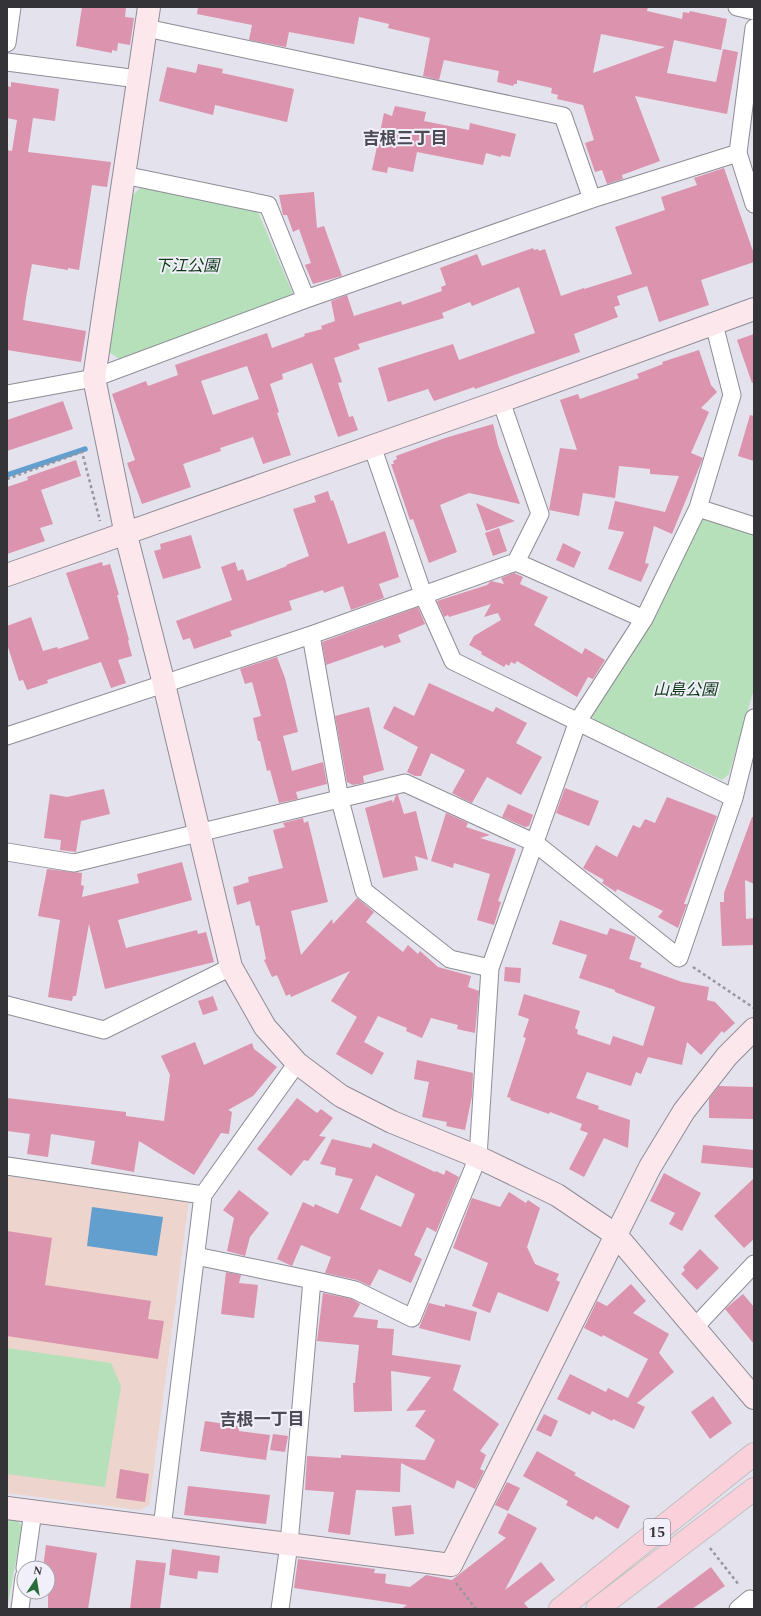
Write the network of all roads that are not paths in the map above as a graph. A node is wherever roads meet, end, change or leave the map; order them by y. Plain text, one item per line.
1 (12, 7) edge
2 (737, 7) edge
3 (754, 11) edge
4 (147, 17) edge
5 (754, 28) edge
6 (7, 43) edge
7 (7, 62) edge
8 (138, 79) junction
9 (738, 153) junction
10 (124, 175) junction
11 (592, 199) junction
12 (754, 204) edge
13 (306, 299) junction
14 (754, 309) edge
15 (714, 324) junction
16 (94, 378) junction
17 (7, 394) edge
18 (501, 401) junction
19 (372, 446) junction
20 (698, 508) junction
21 (754, 526) edge
22 (126, 535) junction
23 (516, 562) junction
24 (7, 575) edge
25 (423, 594) junction
26 (644, 619) junction
27 (311, 635) junction
28 (164, 684) junction
29 (754, 718) edge
30 (578, 721) junction
31 (7, 736) edge
32 (734, 798) junction
33 (340, 800) junction
34 (198, 833) junction
35 (535, 842) junction
36 (7, 852) edge
37 (231, 967) junction
38 (490, 968) junction
39 (7, 1005) edge
40 (754, 1028) edge
41 (297, 1063) junction
42 (478, 1157) junction
43 (7, 1166) edge
44 (203, 1195) junction
45 (616, 1235) junction
46 (196, 1256) junction
47 (754, 1264) edge
48 (312, 1280) junction
49 (694, 1328) junction
50 (754, 1398) edge
51 (754, 1454) edge
52 (754, 1489) edge
53 (7, 1508) edge
54 (33, 1511) junction
55 (162, 1528) junction
56 (289, 1544) junction
57 (26, 1560) edge
58 (280, 1609) edge
59 (560, 1609) edge
60 (597, 1609) edge

1 - 6 street
2 - 3 street
4 - 8 street
4 - 11 street
5 - 9 street
7 - 8 street
8 - 10 street
9 - 11 street
9 - 12 street
10 - 13 street
10 - 16 street
11 - 13 street
13 - 16 street
14 - 15 street
15 - 18 street
15 - 20 street
16 - 17 street
16 - 22 street
18 - 19 street
18 - 23 street
19 - 22 street
19 - 25 street
20 - 21 street
20 - 26 street
22 - 24 street
22 - 28 street
23 - 25 street
23 - 26 street
25 - 27 street
25 - 30 street
26 - 30 street
27 - 28 street
27 - 33 street
28 - 31 street
28 - 34 street
29 - 32 street
30 - 32 street
30 - 35 street
32 - 35 street
33 - 34 street
33 - 35 street
33 - 38 street
34 - 36 street
34 - 37 street
35 - 38 street
37 - 39 street
37 - 41 street
38 - 42 street
40 - 45 street
41 - 42 street
41 - 44 street
42 - 45 street
42 - 48 street
43 - 44 street
44 - 46 street
45 - 49 street
45 - 56 street
46 - 48 street
46 - 55 street
47 - 49 street
48 - 56 street
49 - 50 street
51 - 59 main road, 15
52 - 60 main road, 15
53 - 54 street
54 - 55 street
54 - 57 street
55 - 56 street
56 - 58 street

